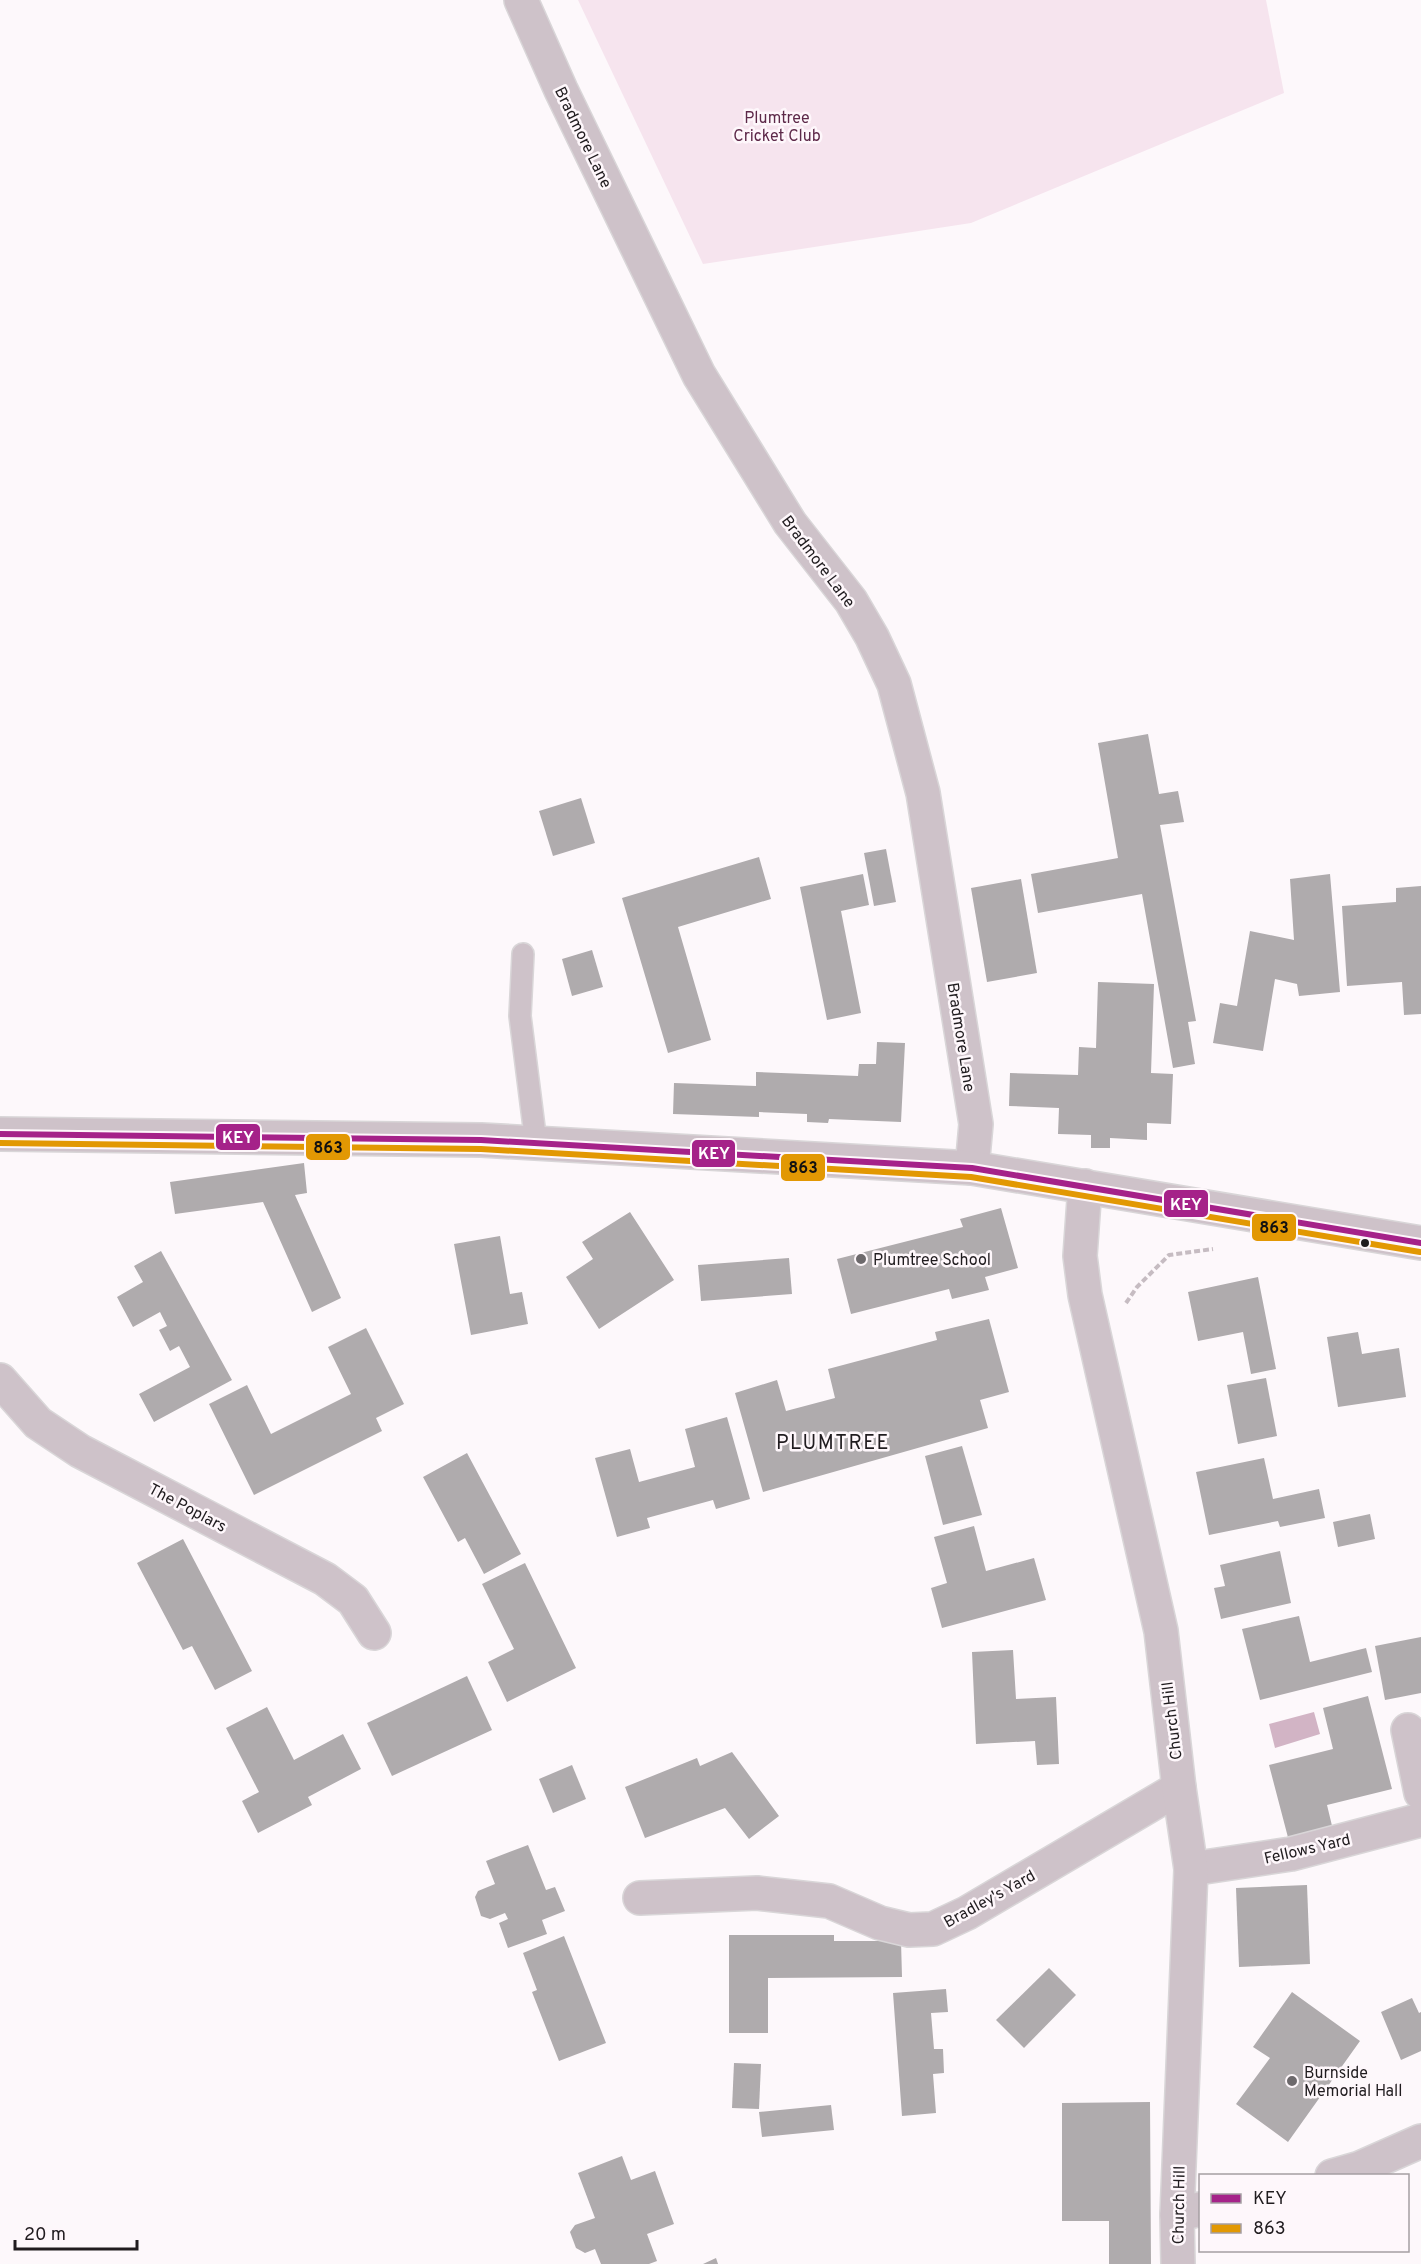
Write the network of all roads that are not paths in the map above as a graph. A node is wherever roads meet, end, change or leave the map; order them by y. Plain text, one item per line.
1 (521, 0) edge
2 (523, 954) dead end
3 (0, 1134) edge
4 (536, 1143) junction
5 (972, 1168) junction
6 (1085, 1186) junction
7 (1421, 1243) edge
8 (0, 1380) edge
9 (374, 1634) dead end
10 (1408, 1730) dead end
11 (1179, 1788) junction
12 (1421, 1793) edge
13 (1421, 1820) edge
14 (1191, 1869) junction
15 (640, 1898) dead end
16 (1421, 2140) edge
17 (1336, 2174) edge
18 (1189, 2212) edge
19 (1178, 2264) edge

1 - 5 street, Bradmore Lane
2 - 4 lane
3 - 4 street
4 - 5 street
5 - 6 street
6 - 7 street
6 - 11 street, Church Hill
8 - 9 street, The Poplars
10 - 12 street
11 - 14 street, Church Hill
11 - 15 street, Bradley's Yard
13 - 14 street, Fellows Yard
14 - 18 street, Church Hill
16 - 17 street
18 - 19 street, Church Hill

